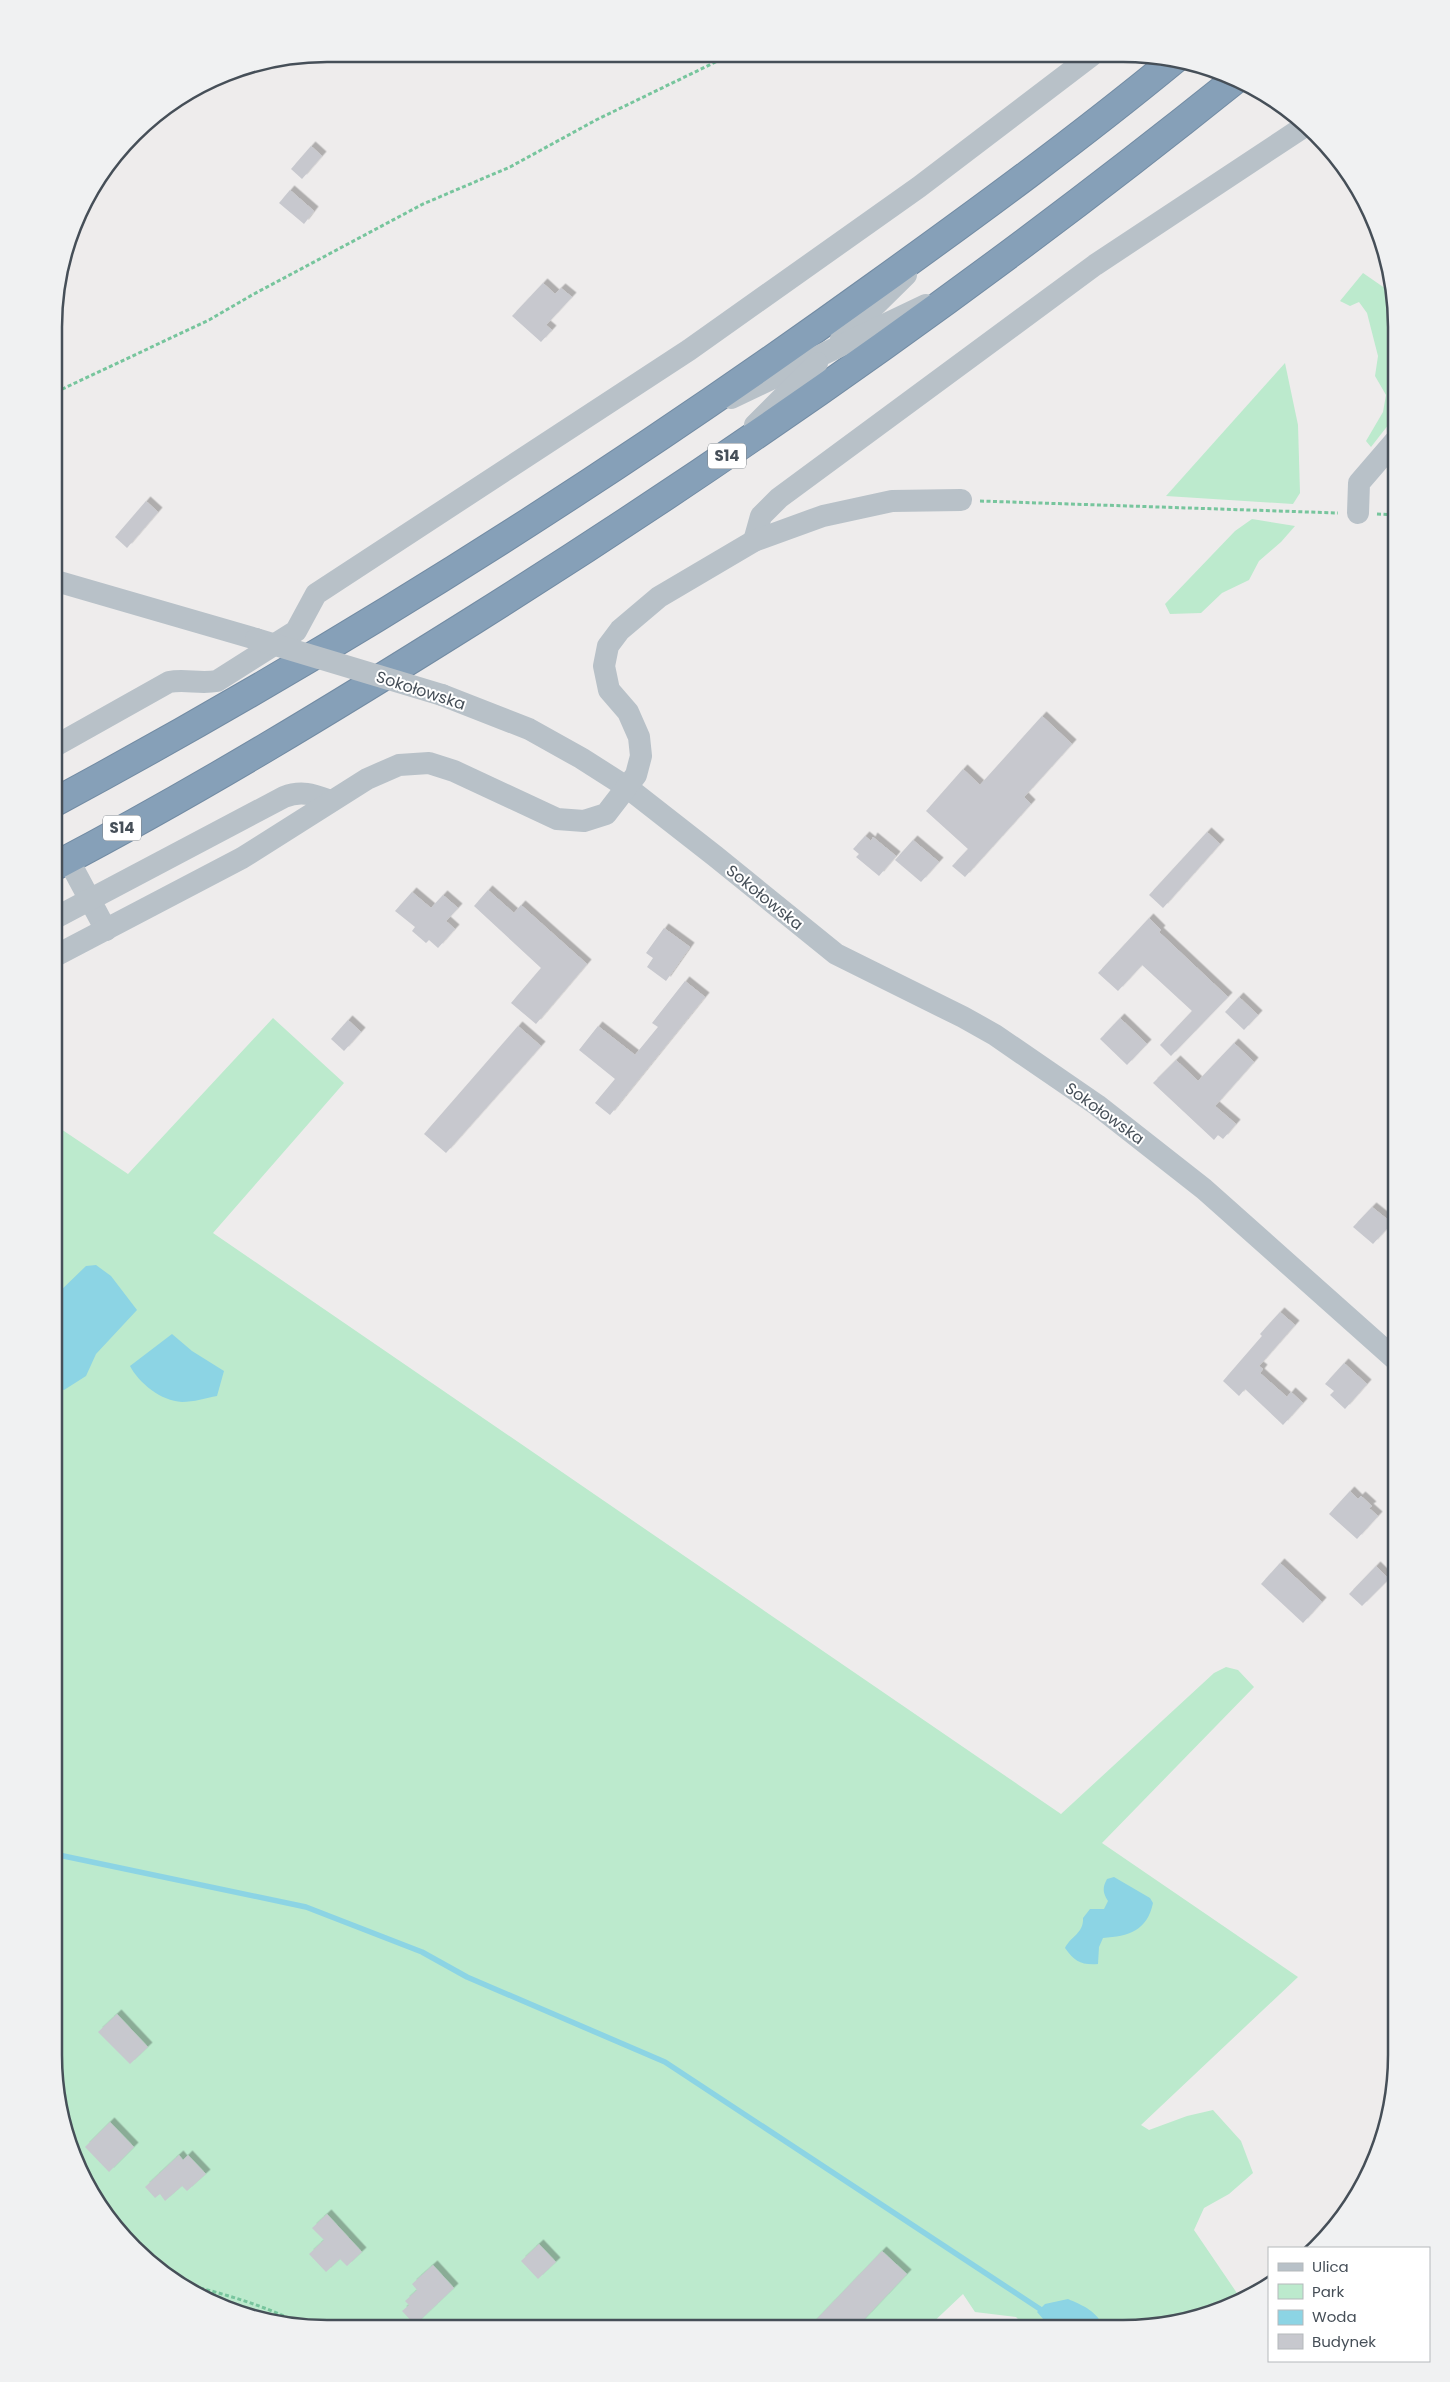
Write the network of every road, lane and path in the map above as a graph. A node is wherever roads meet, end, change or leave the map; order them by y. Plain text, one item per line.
1 (716, 62) edge
2 (1082, 62) edge
3 (1166, 67) edge
4 (1229, 85) edge
5 (1299, 130) edge
6 (944, 237) junction
7 (976, 280) junction
8 (829, 351) junction
9 (63, 389) edge
10 (686, 420) junction
11 (1388, 449) edge
12 (717, 463) junction
13 (961, 500) joint
14 (1358, 513) junction
15 (1388, 514) edge
16 (754, 541) junction
17 (63, 583) edge
18 (63, 742) edge
19 (628, 788) junction
20 (63, 798) edge
21 (331, 802) junction
22 (63, 862) edge
23 (63, 864) edge
24 (90, 901) junction
25 (63, 914) edge
26 (106, 930) junction
27 (63, 952) edge
28 (1388, 1353) edge
29 (205, 2290) edge
30 (283, 2315) edge

1 - 9 path
2 - 18 street
3 - 6 highway
4 - 7 highway, S14
5 - 16 street
6 - 8 street
6 - 10 highway
7 - 8 street
7 - 12 highway, S14
8 - 10 street
8 - 12 street
10 - 20 highway
11 - 14 street
12 - 22 highway, S14
13 - 14 path
13 - 16 street
14 - 15 path
16 - 19 street
17 - 19 street, Sokołowska, bridge
19 - 21 street
19 - 28 street, Sokołowska
21 - 24 street
21 - 26 street
23 - 24 street
24 - 25 street
24 - 26 street
26 - 27 street
29 - 30 path

